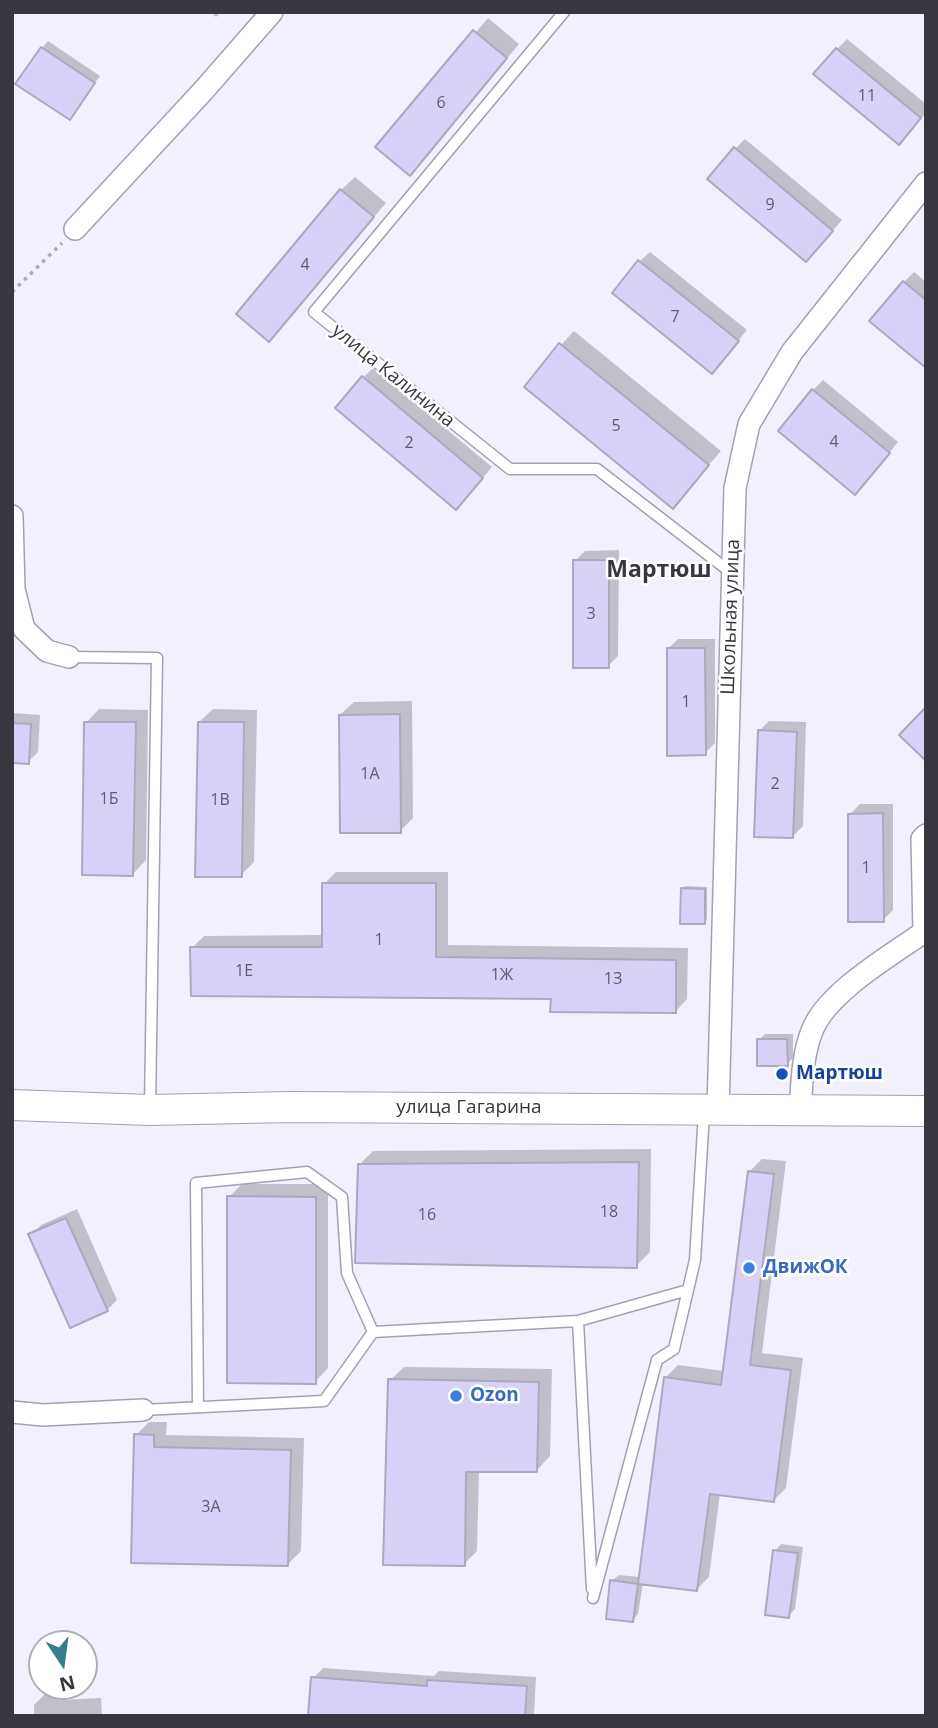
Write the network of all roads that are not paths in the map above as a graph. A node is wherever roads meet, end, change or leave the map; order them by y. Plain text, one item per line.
1 (272, 12) edge
2 (564, 12) edge
3 (926, 183) edge
4 (75, 229) road end
5 (12, 516) edge
6 (733, 574) junction
7 (69, 657) joint
8 (926, 835) edge
9 (12, 1105) edge
10 (149, 1110) junction
11 (711, 1110) junction
12 (800, 1111) junction
13 (926, 1111) edge
14 (688, 1290) junction
15 (578, 1321) junction
16 (373, 1332) junction
17 (198, 1407) junction
18 (143, 1410) joint
19 (12, 1412) edge

1 - 4 street
2 - 6 lane, улица Калинина
3 - 6 street, Школьная улица
5 - 7 street
6 - 11 street, Школьная улица
7 - 10 lane
8 - 12 street
9 - 10 main road, улица Гагарина
10 - 11 main road, улица Гагарина
11 - 12 main road, улица Гагарина
11 - 14 lane
12 - 13 main road, улица Гагарина
14 - 15 lane
14 - 15 lane
15 - 16 lane
16 - 17 lane
16 - 17 lane
17 - 18 lane
18 - 19 street

